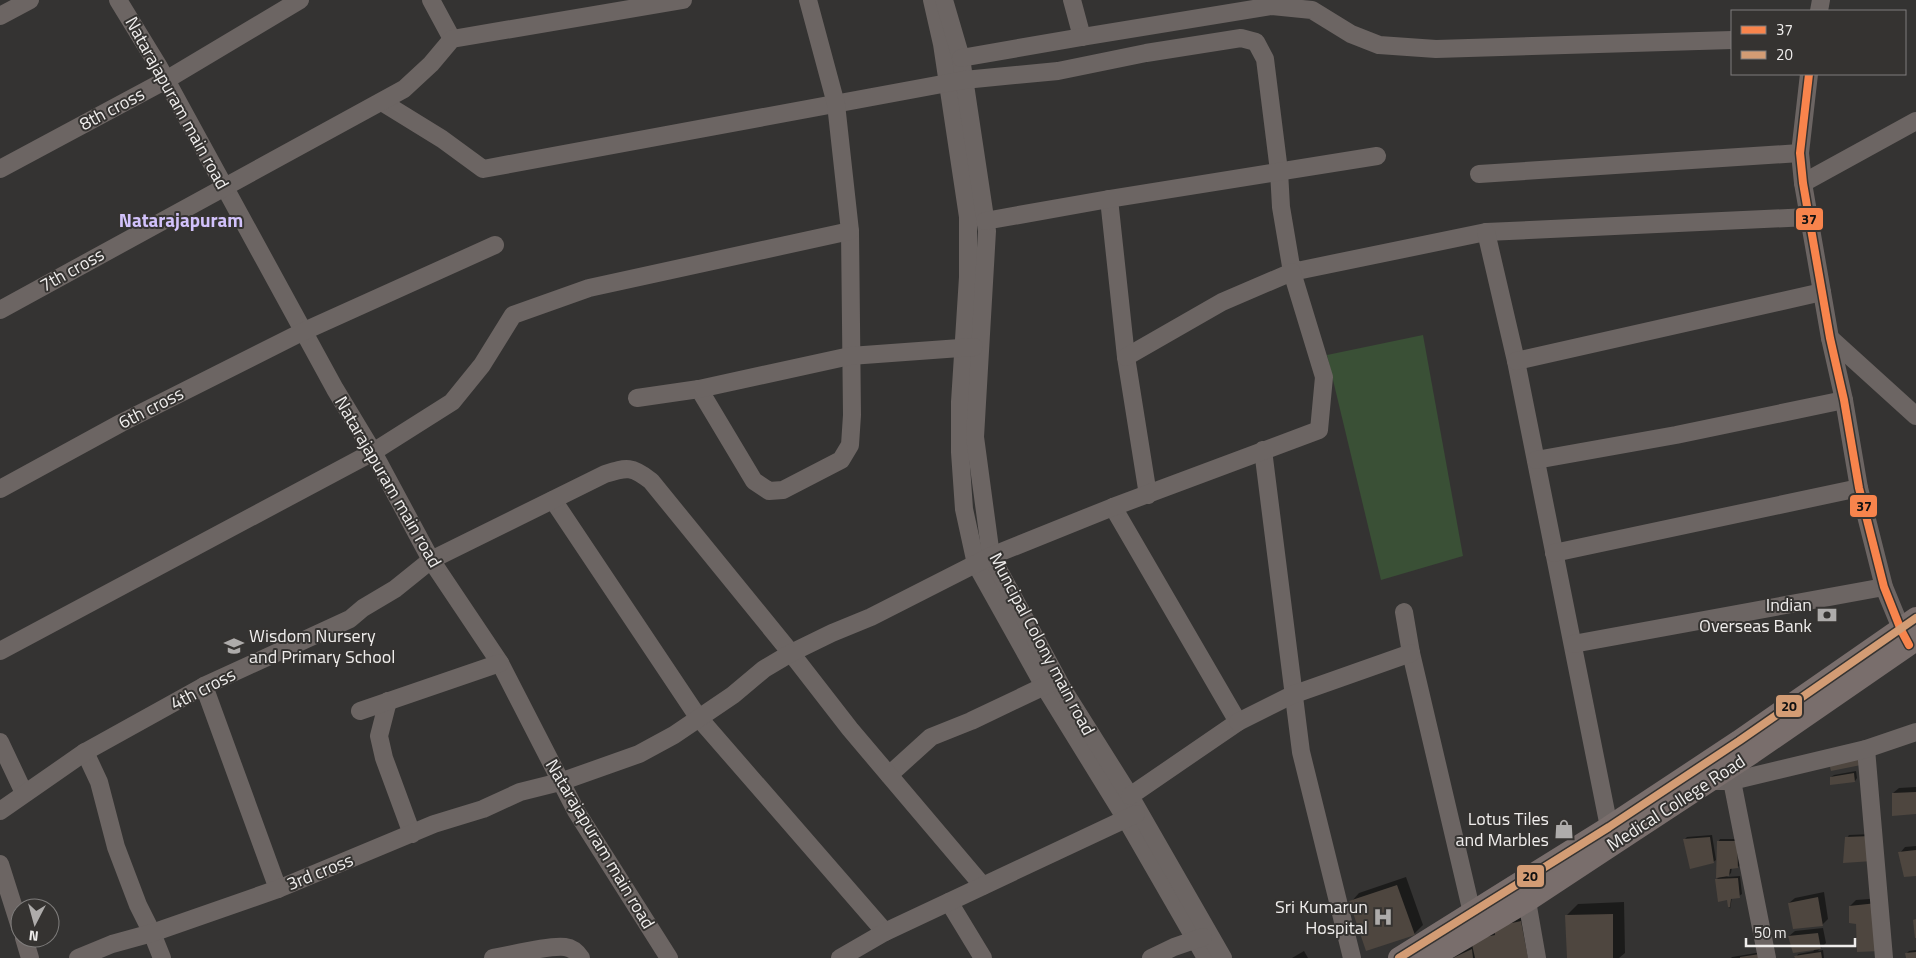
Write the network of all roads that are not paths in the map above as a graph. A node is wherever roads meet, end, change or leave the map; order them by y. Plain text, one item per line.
1 (30, 0) edge
2 (118, 0) edge
3 (300, 0) edge
4 (431, 0) edge
5 (684, 0) edge
6 (808, 0) edge
7 (932, 0) edge
8 (944, 0) edge
9 (1072, 0) edge
10 (0, 16) edge
11 (1082, 36) junction
12 (452, 39) junction
13 (1731, 40) edge
14 (961, 58) junction
15 (1810, 75) edge
16 (166, 80) junction
17 (956, 82) junction
18 (382, 102) junction
19 (836, 104) junction
20 (1916, 120) edge
21 (1800, 153) junction
22 (1377, 156) dead end
23 (0, 169) edge
24 (1279, 171) junction
25 (1479, 174) dead end
26 (1803, 183) junction
27 (225, 188) junction
28 (1109, 199) junction
29 (1809, 217) junction
30 (985, 221) junction
31 (850, 230) junction
32 (1486, 232) junction
33 (496, 244) dead end
34 (1292, 272) junction
35 (1822, 292) junction
36 (0, 310) edge
37 (304, 332) junction
38 (1830, 338) junction
39 (971, 347) junction
40 (850, 356) junction
41 (1126, 357) junction
42 (1516, 361) junction
43 (699, 389) junction
44 (637, 398) dead end
45 (1844, 400) junction
46 (1916, 416) edge
47 (1263, 450) junction
48 (374, 452) junction
49 (1536, 460) junction
50 (1859, 488) junction
51 (0, 489) edge
52 (1148, 495) junction
53 (553, 500) junction
54 (1113, 507) junction
55 (1554, 553) junction
56 (431, 560) junction
57 (984, 560) junction
58 (1884, 587) junction
59 (1404, 612) dead end
60 (1910, 633) edge
61 (1573, 644) junction
62 (0, 652) edge
63 (791, 653) junction
64 (1411, 653) junction
65 (500, 663) junction
66 (1051, 682) junction
67 (204, 686) junction
68 (1292, 695) junction
69 (388, 701) junction
70 (360, 710) dead end
71 (698, 717) junction
72 (1238, 722) junction
73 (1916, 732) edge
74 (0, 742) edge
75 (1866, 749) junction
76 (85, 752) junction
77 (889, 774) junction
78 (1708, 781) junction
79 (1732, 781) junction
80 (560, 782) junction
81 (24, 793) junction
82 (1130, 796) junction
83 (1, 809) edge
84 (1132, 816) junction
85 (412, 834) junction
86 (1614, 834) junction
87 (0, 864) edge
88 (983, 886) junction
89 (278, 889) junction
90 (11, 898) edge
91 (1526, 901) junction
92 (949, 902) junction
93 (1475, 922) junction
94 (885, 932) junction
95 (152, 933) junction
96 (1201, 937) junction
97 (78, 958) edge
98 (162, 958) edge
99 (493, 958) edge
100 (581, 958) edge
101 (669, 958) edge
102 (840, 958) edge
103 (983, 958) edge
104 (1151, 958) edge
105 (1206, 958) edge
106 (1222, 958) edge
107 (1352, 958) edge
108 (1399, 958) edge
109 (1431, 958) edge
110 (1537, 958) edge
111 (1767, 958) edge
112 (1884, 958) edge

1 - 10 street
2 - 16 street, Natarajapuram main road
3 - 16 street, 8th cross
4 - 12 street
5 - 12 street
6 - 19 street
7 - 17 street
8 - 14 street, Muncipal Colony main road
9 - 11 street
11 - 13 street
11 - 14 street
12 - 18 street, 7th cross
14 - 17 street, Muncipal Colony main road
15 - 21 street
16 - 23 street, 8th cross
16 - 27 street, Natarajapuram main road
17 - 19 street
17 - 24 street
17 - 30 street, Muncipal Colony main road
17 - 39 street
18 - 19 street
18 - 27 street, 7th cross
19 - 31 street
20 - 26 street
21 - 25 street
21 - 26 street
22 - 24 street
24 - 28 street
24 - 34 street
26 - 29 street
27 - 36 street, 7th cross
27 - 37 street, Natarajapuram main road
28 - 30 street
28 - 41 street
29 - 32 street
29 - 35 street
30 - 39 street, Muncipal Colony main road
31 - 40 street
31 - 48 street
32 - 34 street
32 - 42 street
33 - 37 street, 6th cross
34 - 41 street
34 - 47 street, 3rd cross
35 - 38 street
35 - 42 street
37 - 48 street, Natarajapuram main road
37 - 51 street, 6th cross
38 - 45 street
38 - 46 street
39 - 40 street
39 - 57 street, Muncipal Colony main road
40 - 43 street
40 - 43 street
41 - 52 street
42 - 49 street
43 - 44 street
45 - 49 street
45 - 50 street
47 - 52 street, 3rd cross
47 - 68 street
48 - 56 street, Natarajapuram main road
48 - 62 street
49 - 55 street
50 - 55 street
50 - 58 street
52 - 54 street, 3rd cross
53 - 56 street, 4th cross
53 - 63 street, 4th cross
53 - 71 street
54 - 57 street, 3rd cross
54 - 72 street
55 - 61 street
56 - 65 street, Natarajapuram main road
56 - 67 street, 4th cross
57 - 63 street, 3rd cross
57 - 66 street, Muncipal Colony main road
58 - 60 street
58 - 61 street
59 - 64 street
60 - 78 main road, Medical College Road
60 - 86 main road, Medical College Road
61 - 86 street
63 - 71 street, 3rd cross
63 - 77 street, 4th cross
64 - 68 street
64 - 93 street
65 - 69 street
65 - 80 street, Natarajapuram main road
66 - 77 street
66 - 82 street, Muncipal Colony main road
66 - 84 street
67 - 76 street, 4th cross
67 - 89 street
68 - 72 street
68 - 107 street
69 - 70 street
69 - 85 street
71 - 80 street, 3rd cross
71 - 94 street
72 - 82 street
73 - 75 street
74 - 81 street
75 - 79 street
75 - 112 street
76 - 81 street, 4th cross
76 - 95 street
77 - 88 street, 4th cross
78 - 79 street
78 - 86 main road, Medical College Road
79 - 111 street
80 - 85 street, 3rd cross
80 - 101 street, Natarajapuram main road
81 - 83 street, 4th cross
82 - 84 street, Muncipal Colony main road
84 - 88 street
84 - 96 street, Muncipal Colony main road
85 - 89 street, 3rd cross
86 - 91 main road, Medical College Road
86 - 93 main road, Medical College Road
87 - 90 street
88 - 92 street
89 - 95 street, 3rd cross
91 - 93 main road, Medical College Road
91 - 110 street
92 - 94 street
92 - 103 street
93 - 108 main road, Medical College Road
93 - 109 main road, Medical College Road
94 - 102 street
95 - 97 street, 3rd cross
95 - 98 street
96 - 104 street
96 - 105 street
96 - 106 street, Muncipal Colony main road
99 - 100 street

